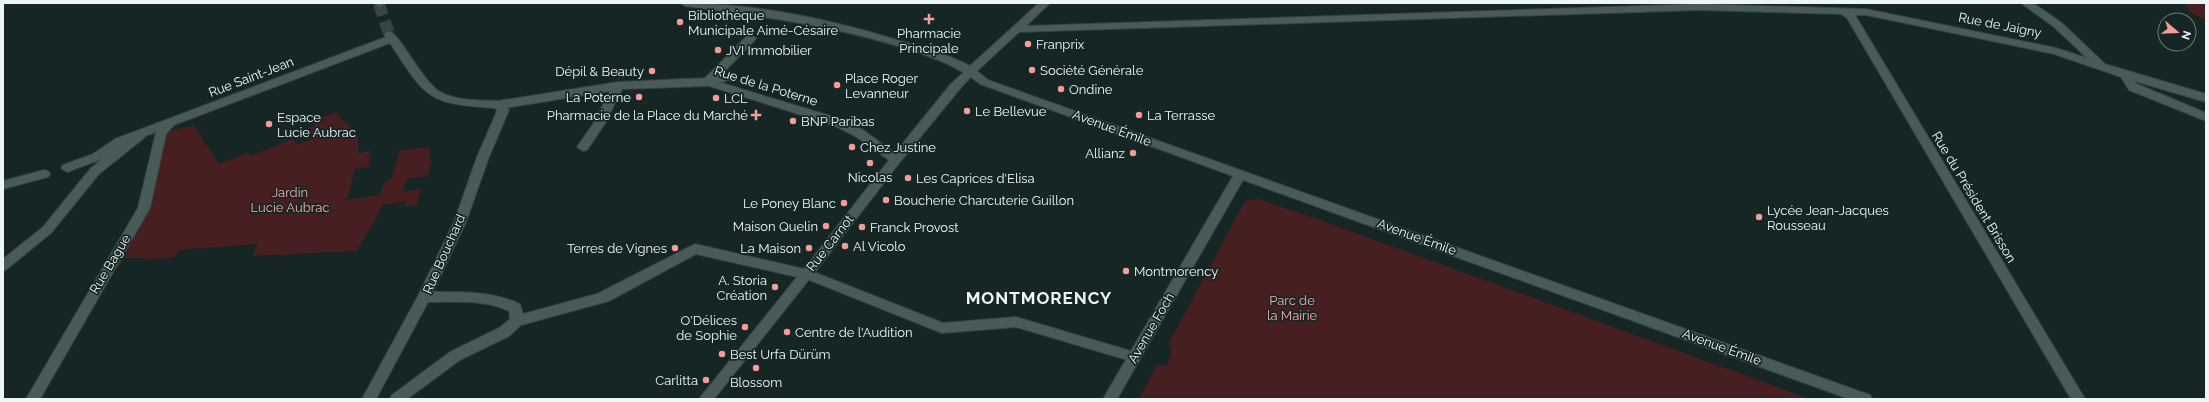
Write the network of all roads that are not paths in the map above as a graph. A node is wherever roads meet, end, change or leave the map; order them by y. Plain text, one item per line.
1 (685, 3) edge
2 (1045, 3) edge
3 (1828, 3) edge
4 (2026, 3) edge
5 (721, 5) edge
6 (1843, 11) junction
7 (1016, 29) junction
8 (391, 36) joint
9 (751, 38) dead end
10 (2102, 66) junction
11 (971, 71) junction
12 (2126, 75) junction
13 (730, 77) dead end
14 (707, 82) junction
15 (618, 86) junction
16 (2206, 98) edge
17 (498, 105) junction
18 (2206, 118) edge
19 (170, 123) junction
20 (140, 135) junction
21 (583, 147) dead end
22 (896, 159) junction
23 (67, 168) dead end
24 (44, 174) dead end
25 (1240, 174) junction
26 (3, 184) edge
27 (3, 266) edge
28 (806, 274) junction
29 (424, 297) junction
30 (517, 321) junction
31 (1134, 357) junction
32 (33, 399) edge
33 (368, 399) edge
34 (397, 399) edge
35 (706, 399) edge
36 (1110, 399) edge
37 (1865, 399) edge
38 (2078, 399) edge

1 - 5 street, Avenue Émile
2 - 7 street, Rue Carnot
3 - 6 street
4 - 10 street
5 - 11 street, Avenue Émile
6 - 7 street, Rue de Jaigny
6 - 10 street, Rue de Jaigny
6 - 38 street, Rue du Président Brisson
7 - 11 street, Rue Carnot
8 - 17 street, Rue de la Poterne
8 - 19 street, Rue Saint-Jean
9 - 14 street
10 - 12 street, Rue de Jaigny
11 - 22 street, Rue Carnot
11 - 25 street, Avenue Émile
12 - 16 street, Rue de Jaigny
12 - 18 street
13 - 14 street
14 - 15 street, Rue de la Poterne
14 - 22 street, Rue de la Poterne
15 - 17 street, Rue de la Poterne
15 - 21 street
17 - 29 street, Rue Bouchard
19 - 20 street, Rue Saint-Jean
19 - 32 street, Rue Bague
20 - 23 street, Rue Saint-Jean
20 - 27 street
22 - 28 street, Rue Carnot
24 - 26 street
25 - 31 street, Avenue Foch
25 - 37 street, Avenue Émile
28 - 30 street
28 - 31 street
28 - 35 street, Rue Carnot
29 - 30 street
29 - 33 street, Rue Bouchard
30 - 34 street
31 - 36 street, Avenue Foch

